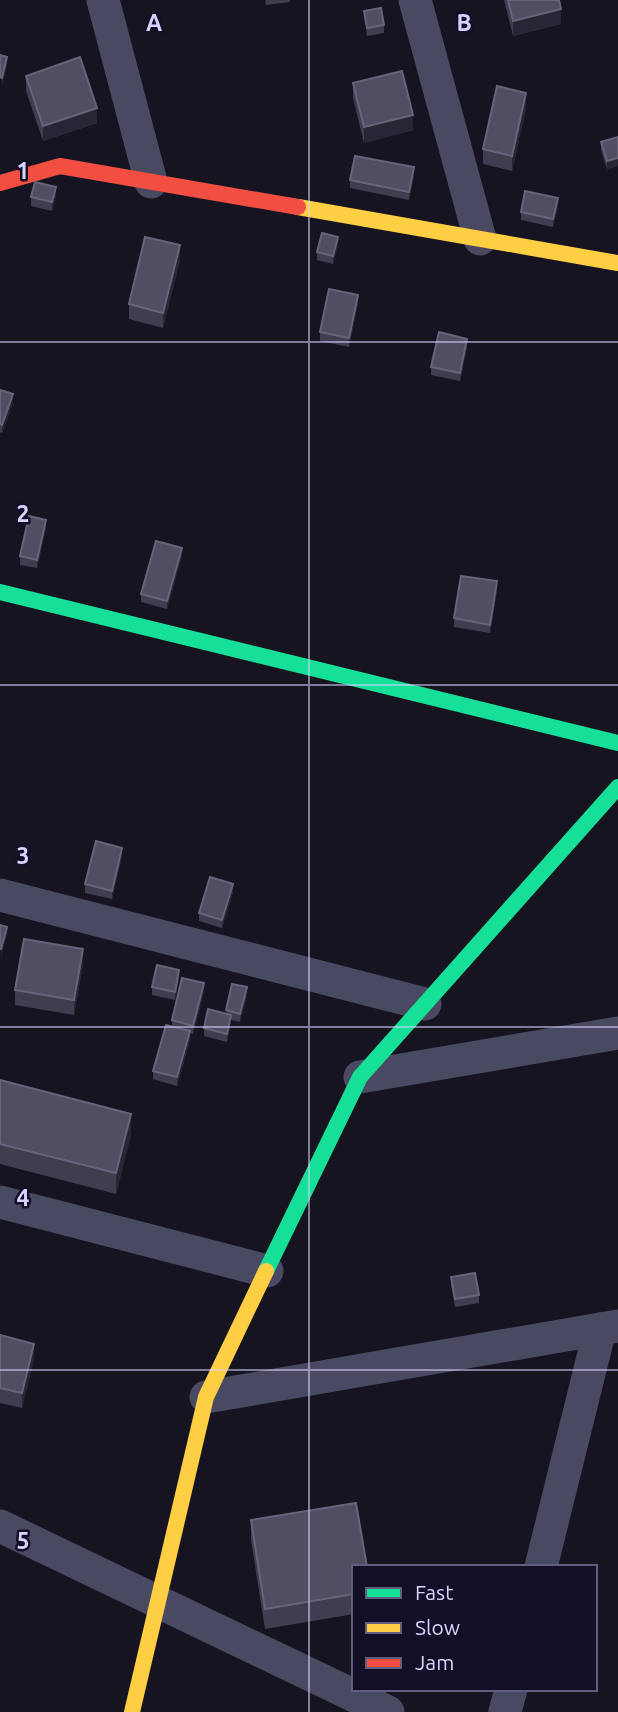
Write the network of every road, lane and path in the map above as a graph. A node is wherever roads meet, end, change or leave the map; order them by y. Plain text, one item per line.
1 (103, 0) edge
2 (415, 0) edge
3 (151, 182) junction
4 (0, 183) edge
5 (480, 239) junction
6 (618, 263) edge
7 (0, 592) edge
8 (618, 743) edge
9 (618, 788) edge
10 (0, 895) edge
11 (425, 1004) junction
12 (618, 1033) edge
13 (360, 1077) junction
14 (0, 1202) edge
15 (267, 1270) junction
16 (609, 1328) edge
17 (206, 1397) junction
18 (0, 1526) edge
19 (542, 1565) edge
20 (159, 1602) junction
21 (510, 1691) edge
22 (132, 1712) edge
23 (388, 1712) edge
24 (505, 1712) edge

1 - 3 street
2 - 5 street
3 - 4 street
3 - 5 street
5 - 6 street
7 - 8 street
9 - 11 street
10 - 11 street
11 - 13 street
12 - 13 street
13 - 15 street
14 - 15 street
15 - 17 street
16 - 17 street
16 - 19 street
17 - 20 street
18 - 20 street
20 - 22 street
20 - 23 street
21 - 24 street

